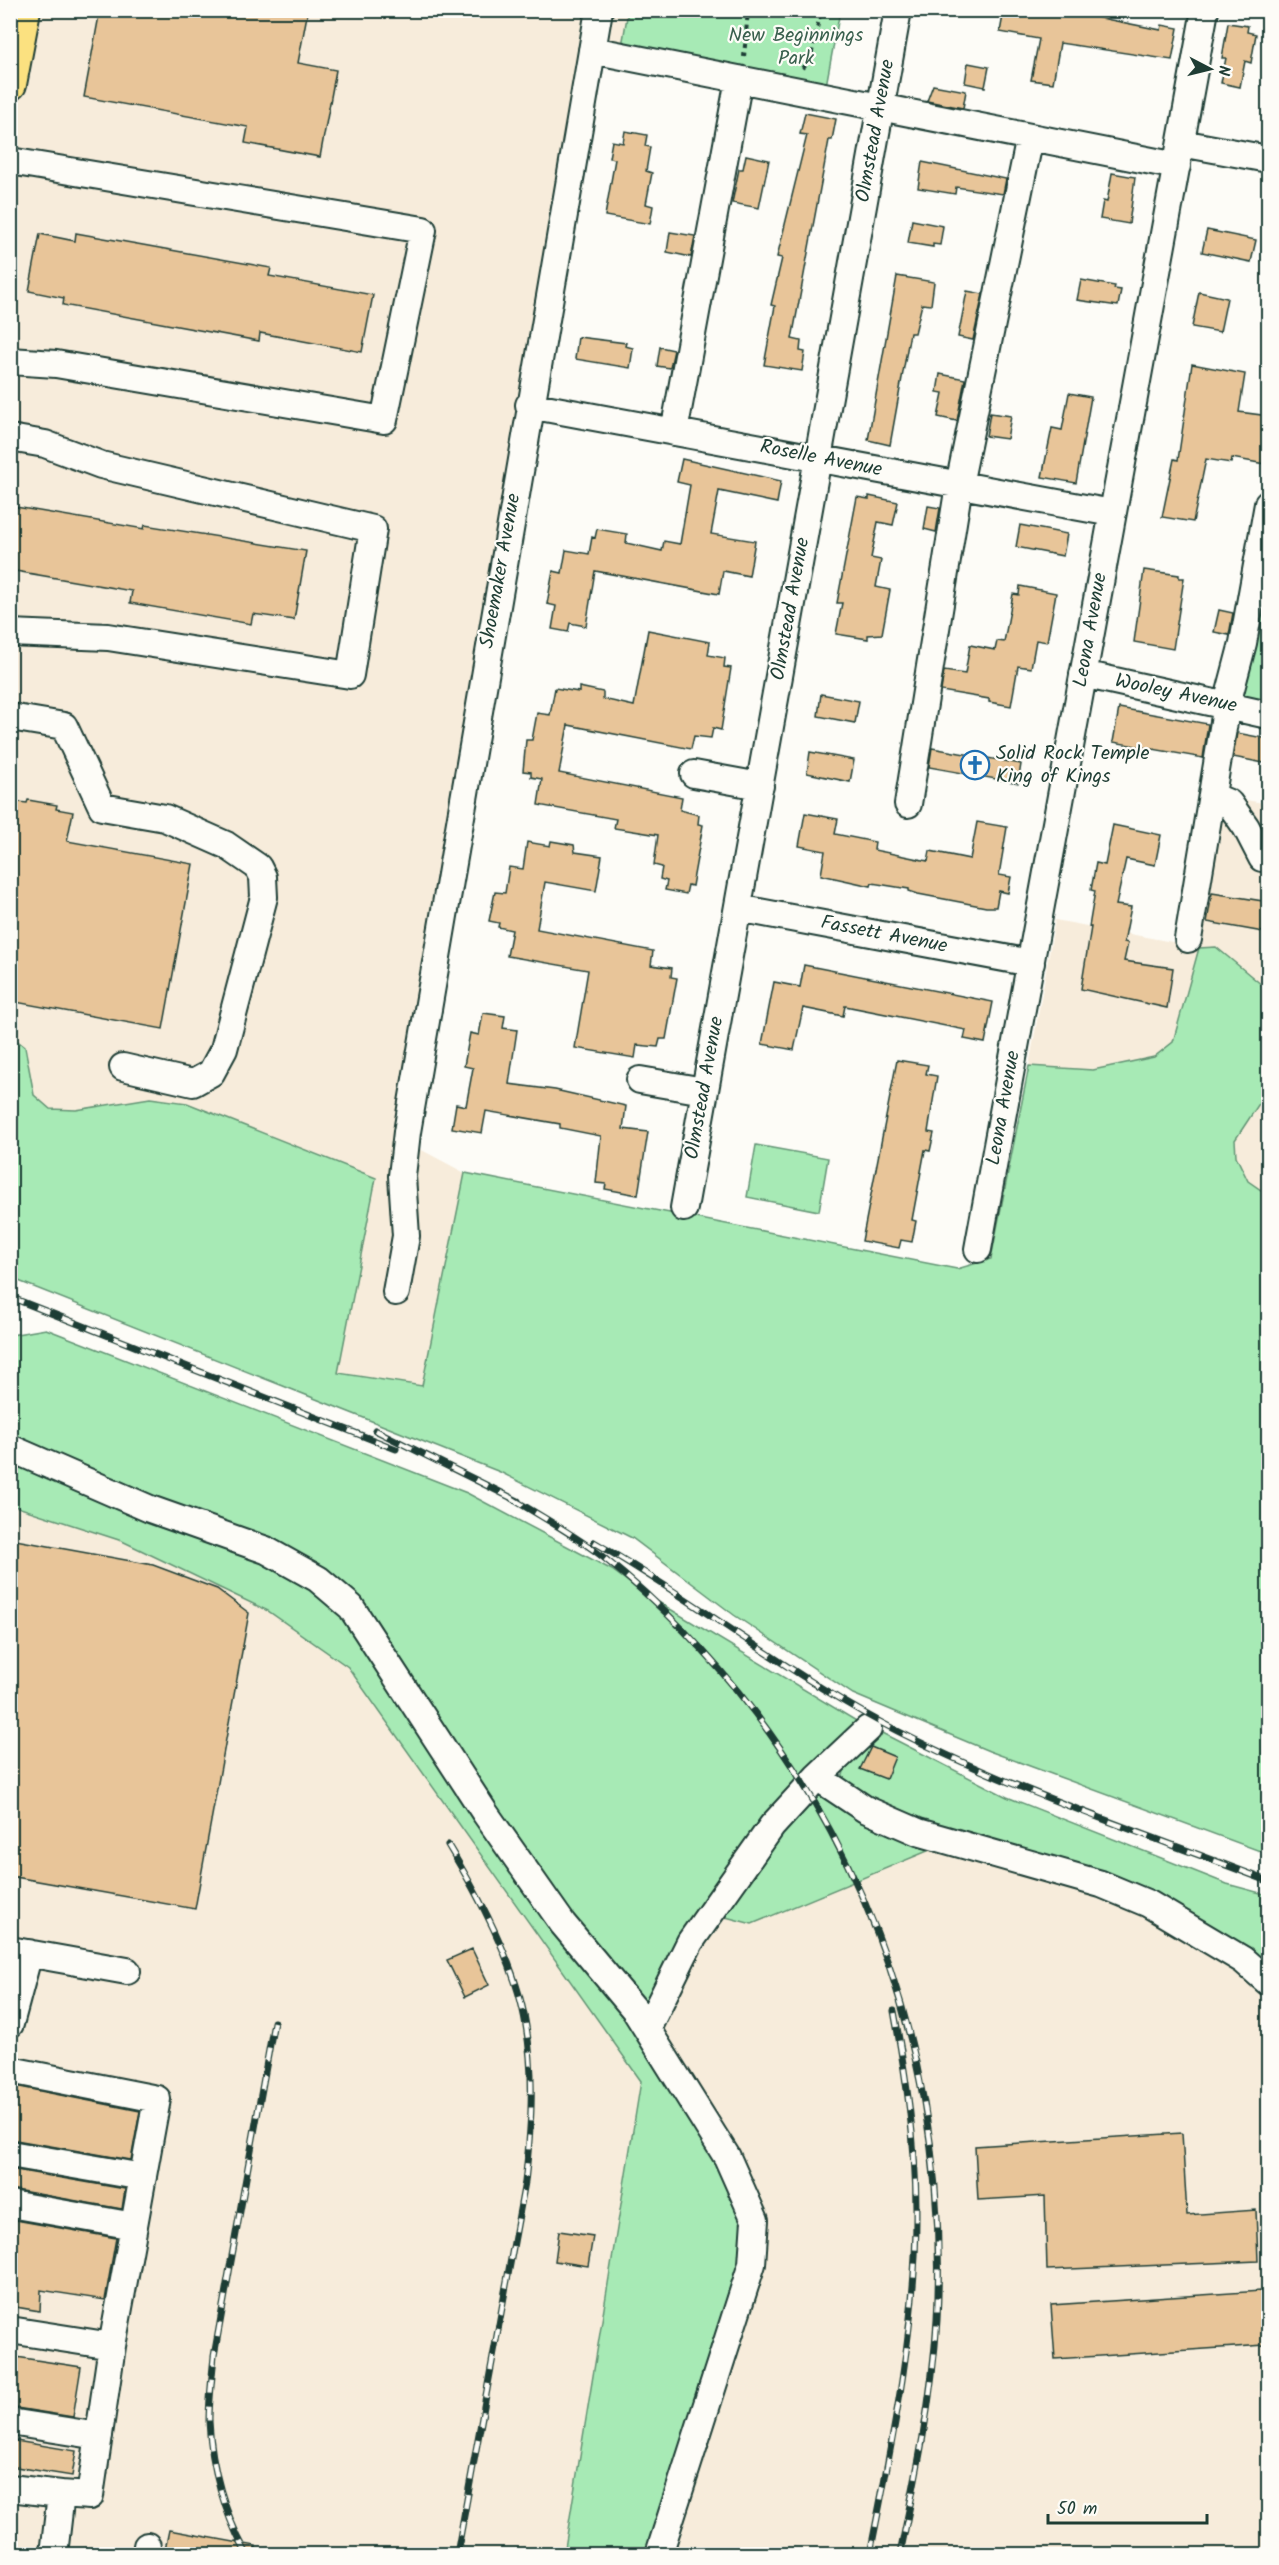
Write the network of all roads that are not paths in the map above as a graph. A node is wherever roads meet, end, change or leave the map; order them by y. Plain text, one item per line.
1 (24, 10) edge
2 (599, 10) edge
3 (898, 10) edge
4 (1205, 10) edge
5 (592, 50) junction
6 (739, 79) junction
7 (10, 84) edge
8 (881, 107) junction
9 (1030, 137) junction
10 (1179, 154) junction
11 (1269, 159) edge
12 (10, 161) edge
13 (10, 361) edge
14 (529, 405) junction
15 (674, 432) junction
16 (10, 438) edge
17 (818, 458) junction
18 (959, 485) junction
19 (1269, 504) edge
20 (1112, 513) junction
21 (10, 633) edge
22 (1083, 674) junction
23 (1227, 704) junction
24 (1269, 715) edge
25 (10, 717) edge
26 (694, 774) dead end
27 (760, 786) junction
28 (1212, 796) junction
29 (908, 804) dead end
30 (1262, 858) dead end
31 (738, 908) junction
32 (1188, 939) dead end
33 (1030, 963) junction
34 (123, 1066) dead end
35 (640, 1080) dead end
36 (704, 1091) junction
37 (684, 1208) dead end
38 (978, 1249) dead end
39 (396, 1292) dead end
40 (10, 1448) edge
41 (868, 1729) dead end
42 (817, 1777) junction
43 (20, 1952) edge
44 (127, 1971) dead end
45 (1269, 1982) edge
46 (10, 2024) edge
47 (647, 2029) junction
48 (10, 2070) edge
49 (10, 2154) edge
50 (143, 2177) junction
51 (10, 2204) edge
52 (134, 2226) junction
53 (10, 2330) edge
54 (112, 2346) junction
55 (10, 2422) edge
56 (99, 2436) junction
57 (10, 2488) edge
58 (62, 2494) junction
59 (54, 2554) edge
60 (659, 2554) edge

1 - 7 main road
2 - 5 street, Shoemaker Avenue
3 - 8 street, Olmstead Avenue
4 - 10 street, Leona Avenue
5 - 6 street
5 - 14 street, Shoemaker Avenue
6 - 8 street
6 - 15 street
8 - 9 street
8 - 17 street, Olmstead Avenue
9 - 10 street
9 - 18 street
10 - 11 street
10 - 20 street, Leona Avenue
12 - 13 street
14 - 15 street, Roselle Avenue
14 - 39 street, Shoemaker Avenue
15 - 17 street, Roselle Avenue
16 - 21 street
17 - 18 street, Roselle Avenue
17 - 27 street, Olmstead Avenue
18 - 20 street, Roselle Avenue
18 - 29 street
19 - 23 street
20 - 22 street, Leona Avenue
22 - 23 street, Wooley Avenue
22 - 33 street, Leona Avenue
23 - 24 street, Wooley Avenue
23 - 28 street
25 - 34 street
26 - 27 street
27 - 31 street, Olmstead Avenue
28 - 30 street
28 - 32 street
31 - 33 street, Fassett Avenue
31 - 36 street, Olmstead Avenue
33 - 38 street, Leona Avenue
35 - 36 street
36 - 37 street, Olmstead Avenue
40 - 47 street
41 - 42 street
42 - 45 street
42 - 47 street
43 - 44 street
43 - 46 street
47 - 60 street
48 - 50 street
49 - 50 street
50 - 52 street
51 - 52 street
52 - 54 street
53 - 54 street
54 - 56 street
55 - 56 street
56 - 58 street
57 - 58 street
58 - 59 street

